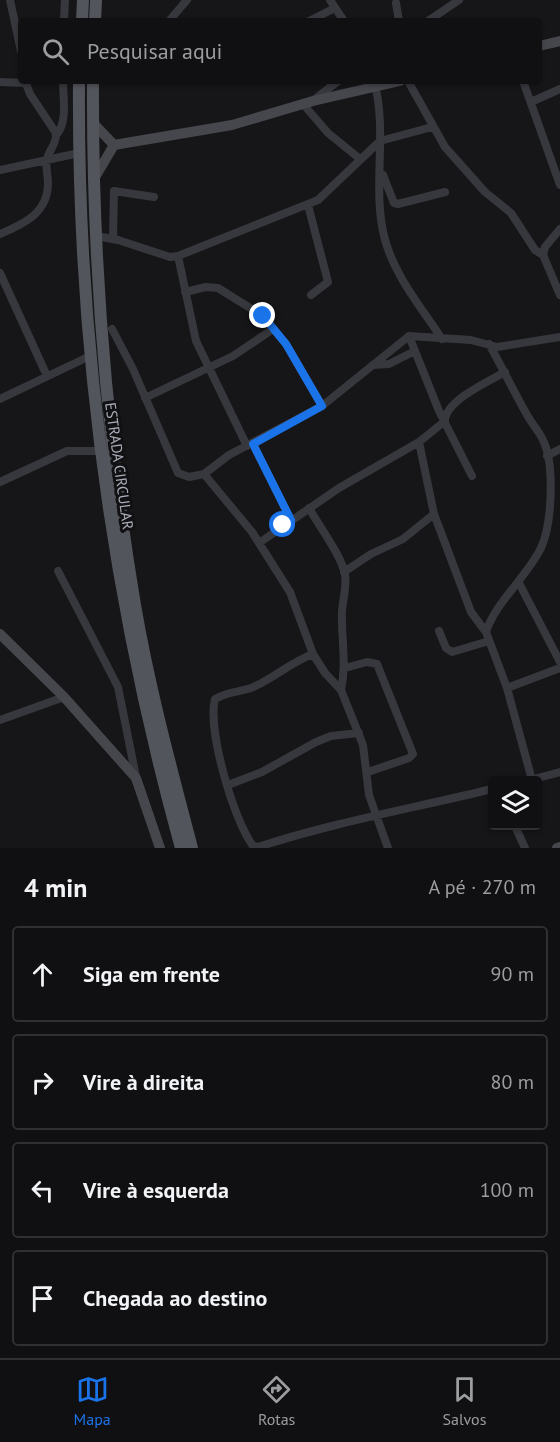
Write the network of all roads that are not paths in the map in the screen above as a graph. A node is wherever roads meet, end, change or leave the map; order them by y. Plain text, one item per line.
1 (10, 0) edge
2 (65, 0) edge
3 (83, 0) edge
4 (96, 0) edge
5 (188, 0) edge
6 (330, 0) edge
7 (459, 0) edge
8 (396, 3) dead end
9 (335, 8) junction
10 (64, 18) edge
11 (82, 18) edge
12 (95, 18) edge
13 (172, 18) edge
14 (315, 18) edge
15 (342, 18) edge
16 (398, 18) edge
17 (432, 18) edge
18 (18, 37) edge
19 (560, 41) edge
20 (542, 45) edge
21 (0, 82) edge
22 (18, 82) edge
23 (27, 84) edge
24 (63, 84) edge
25 (79, 84) edge
26 (93, 84) edge
27 (334, 84) edge
28 (375, 84) edge
29 (410, 84) edge
30 (524, 84) edge
31 (560, 89) edge
32 (308, 102) junction
33 (531, 102) junction
34 (93, 123) junction
35 (432, 127) junction
36 (56, 135) junction
37 (380, 141) junction
38 (114, 145) junction
39 (79, 153) junction
40 (360, 159) junction
41 (46, 160) junction
42 (0, 170) edge
43 (381, 171) junction
44 (94, 178) junction
45 (560, 185) edge
46 (445, 192) dead end
47 (154, 197) dead end
48 (308, 205) junction
49 (560, 230) edge
50 (0, 234) edge
51 (96, 236) junction
52 (113, 239) junction
53 (543, 255) junction
54 (178, 256) junction
55 (0, 273) edge
56 (185, 292) junction
57 (311, 295) dead end
58 (560, 295) edge
59 (273, 328) junction
60 (112, 329) dead end
61 (410, 336) junction
62 (560, 337) edge
63 (442, 339) junction
64 (489, 344) junction
65 (415, 351) junction
66 (90, 356) junction
67 (374, 365) junction
68 (208, 369) junction
69 (505, 372) junction
70 (47, 376) junction
71 (145, 398) junction
72 (0, 399) edge
73 (322, 406) junction
74 (445, 421) junction
75 (419, 442) junction
76 (250, 445) junction
77 (560, 449) edge
78 (100, 451) junction
79 (547, 456) junction
80 (204, 474) junction
81 (472, 476) dead end
82 (0, 482) edge
83 (309, 508) junction
84 (434, 514) junction
85 (291, 520) junction
86 (259, 543) junction
87 (58, 571) dead end
88 (344, 572) junction
89 (519, 583) junction
90 (439, 631) dead end
91 (486, 632) junction
92 (0, 634) edge
93 (489, 640) junction
94 (313, 654) junction
95 (560, 662) edge
96 (345, 668) junction
97 (560, 668) edge
98 (507, 688) junction
99 (340, 690) junction
100 (64, 697) junction
101 (0, 720) edge
102 (359, 733) junction
103 (368, 772) junction
104 (560, 772) edge
105 (530, 776) edge
106 (542, 777) edge
107 (136, 778) junction
108 (228, 785) junction
109 (488, 790) edge
110 (375, 816) junction
111 (517, 830) edge
112 (160, 848) edge
113 (180, 848) edge
114 (192, 848) edge
115 (388, 848) edge
116 (525, 848) edge

1 - 18 street
2 - 10 street
3 - 11 main road
4 - 12 main road
5 - 13 street
6 - 9 street
7 - 17 street
8 - 16 street
9 - 14 street
9 - 15 street
19 - 20 street
21 - 22 street
23 - 36 street
24 - 36 street
25 - 39 main road, ESTRADA CIRCULAR
26 - 34 main road, ESTRADA CIRCULAR
27 - 32 street
28 - 32 street
28 - 37 street
29 - 35 street
30 - 33 street
31 - 33 street
32 - 38 street
32 - 40 street
33 - 45 street
34 - 38 street
34 - 44 main road, ESTRADA CIRCULAR
35 - 37 street
35 - 53 street
36 - 41 street
37 - 40 street
37 - 43 street
38 - 44 street
39 - 41 street
39 - 66 main road, ESTRADA CIRCULAR
40 - 48 street
41 - 42 street
41 - 50 street
43 - 46 street
43 - 63 street
44 - 51 main road, ESTRADA CIRCULAR
47 - 52 street
48 - 54 street
48 - 57 street
49 - 53 street
51 - 52 street
51 - 114 main road, ESTRADA CIRCULAR
52 - 54 street
53 - 58 street
54 - 56 street
55 - 70 street
56 - 59 street
56 - 68 street
59 - 68 street
59 - 73 street
60 - 71 street
61 - 63 street
61 - 65 street
61 - 67 street
62 - 64 street
63 - 64 street
64 - 69 street
65 - 67 street
65 - 74 street
66 - 70 street
66 - 78 main road, ESTRADA CIRCULAR
67 - 73 street
68 - 71 street
68 - 76 street
69 - 74 street
69 - 79 street
70 - 72 street
71 - 80 street
73 - 76 street
74 - 75 street
74 - 81 street
75 - 83 street
75 - 84 street
76 - 80 street
76 - 85 street
77 - 79 street
78 - 82 street
78 - 113 main road, ESTRADA CIRCULAR
79 - 89 street
80 - 86 street
83 - 85 street
83 - 88 street
84 - 88 street
84 - 91 street
85 - 86 street
86 - 94 street
87 - 107 street
88 - 96 street
89 - 91 street
89 - 95 street
90 - 93 street
91 - 93 street
92 - 100 street
93 - 98 street
94 - 99 street
94 - 108 street
96 - 99 street
96 - 103 street
97 - 98 street
98 - 105 street
99 - 102 street
100 - 101 street
100 - 107 street
102 - 103 street
102 - 108 street
103 - 110 street
104 - 106 street
107 - 112 street
108 - 110 street
109 - 110 street
110 - 115 street
111 - 116 street

